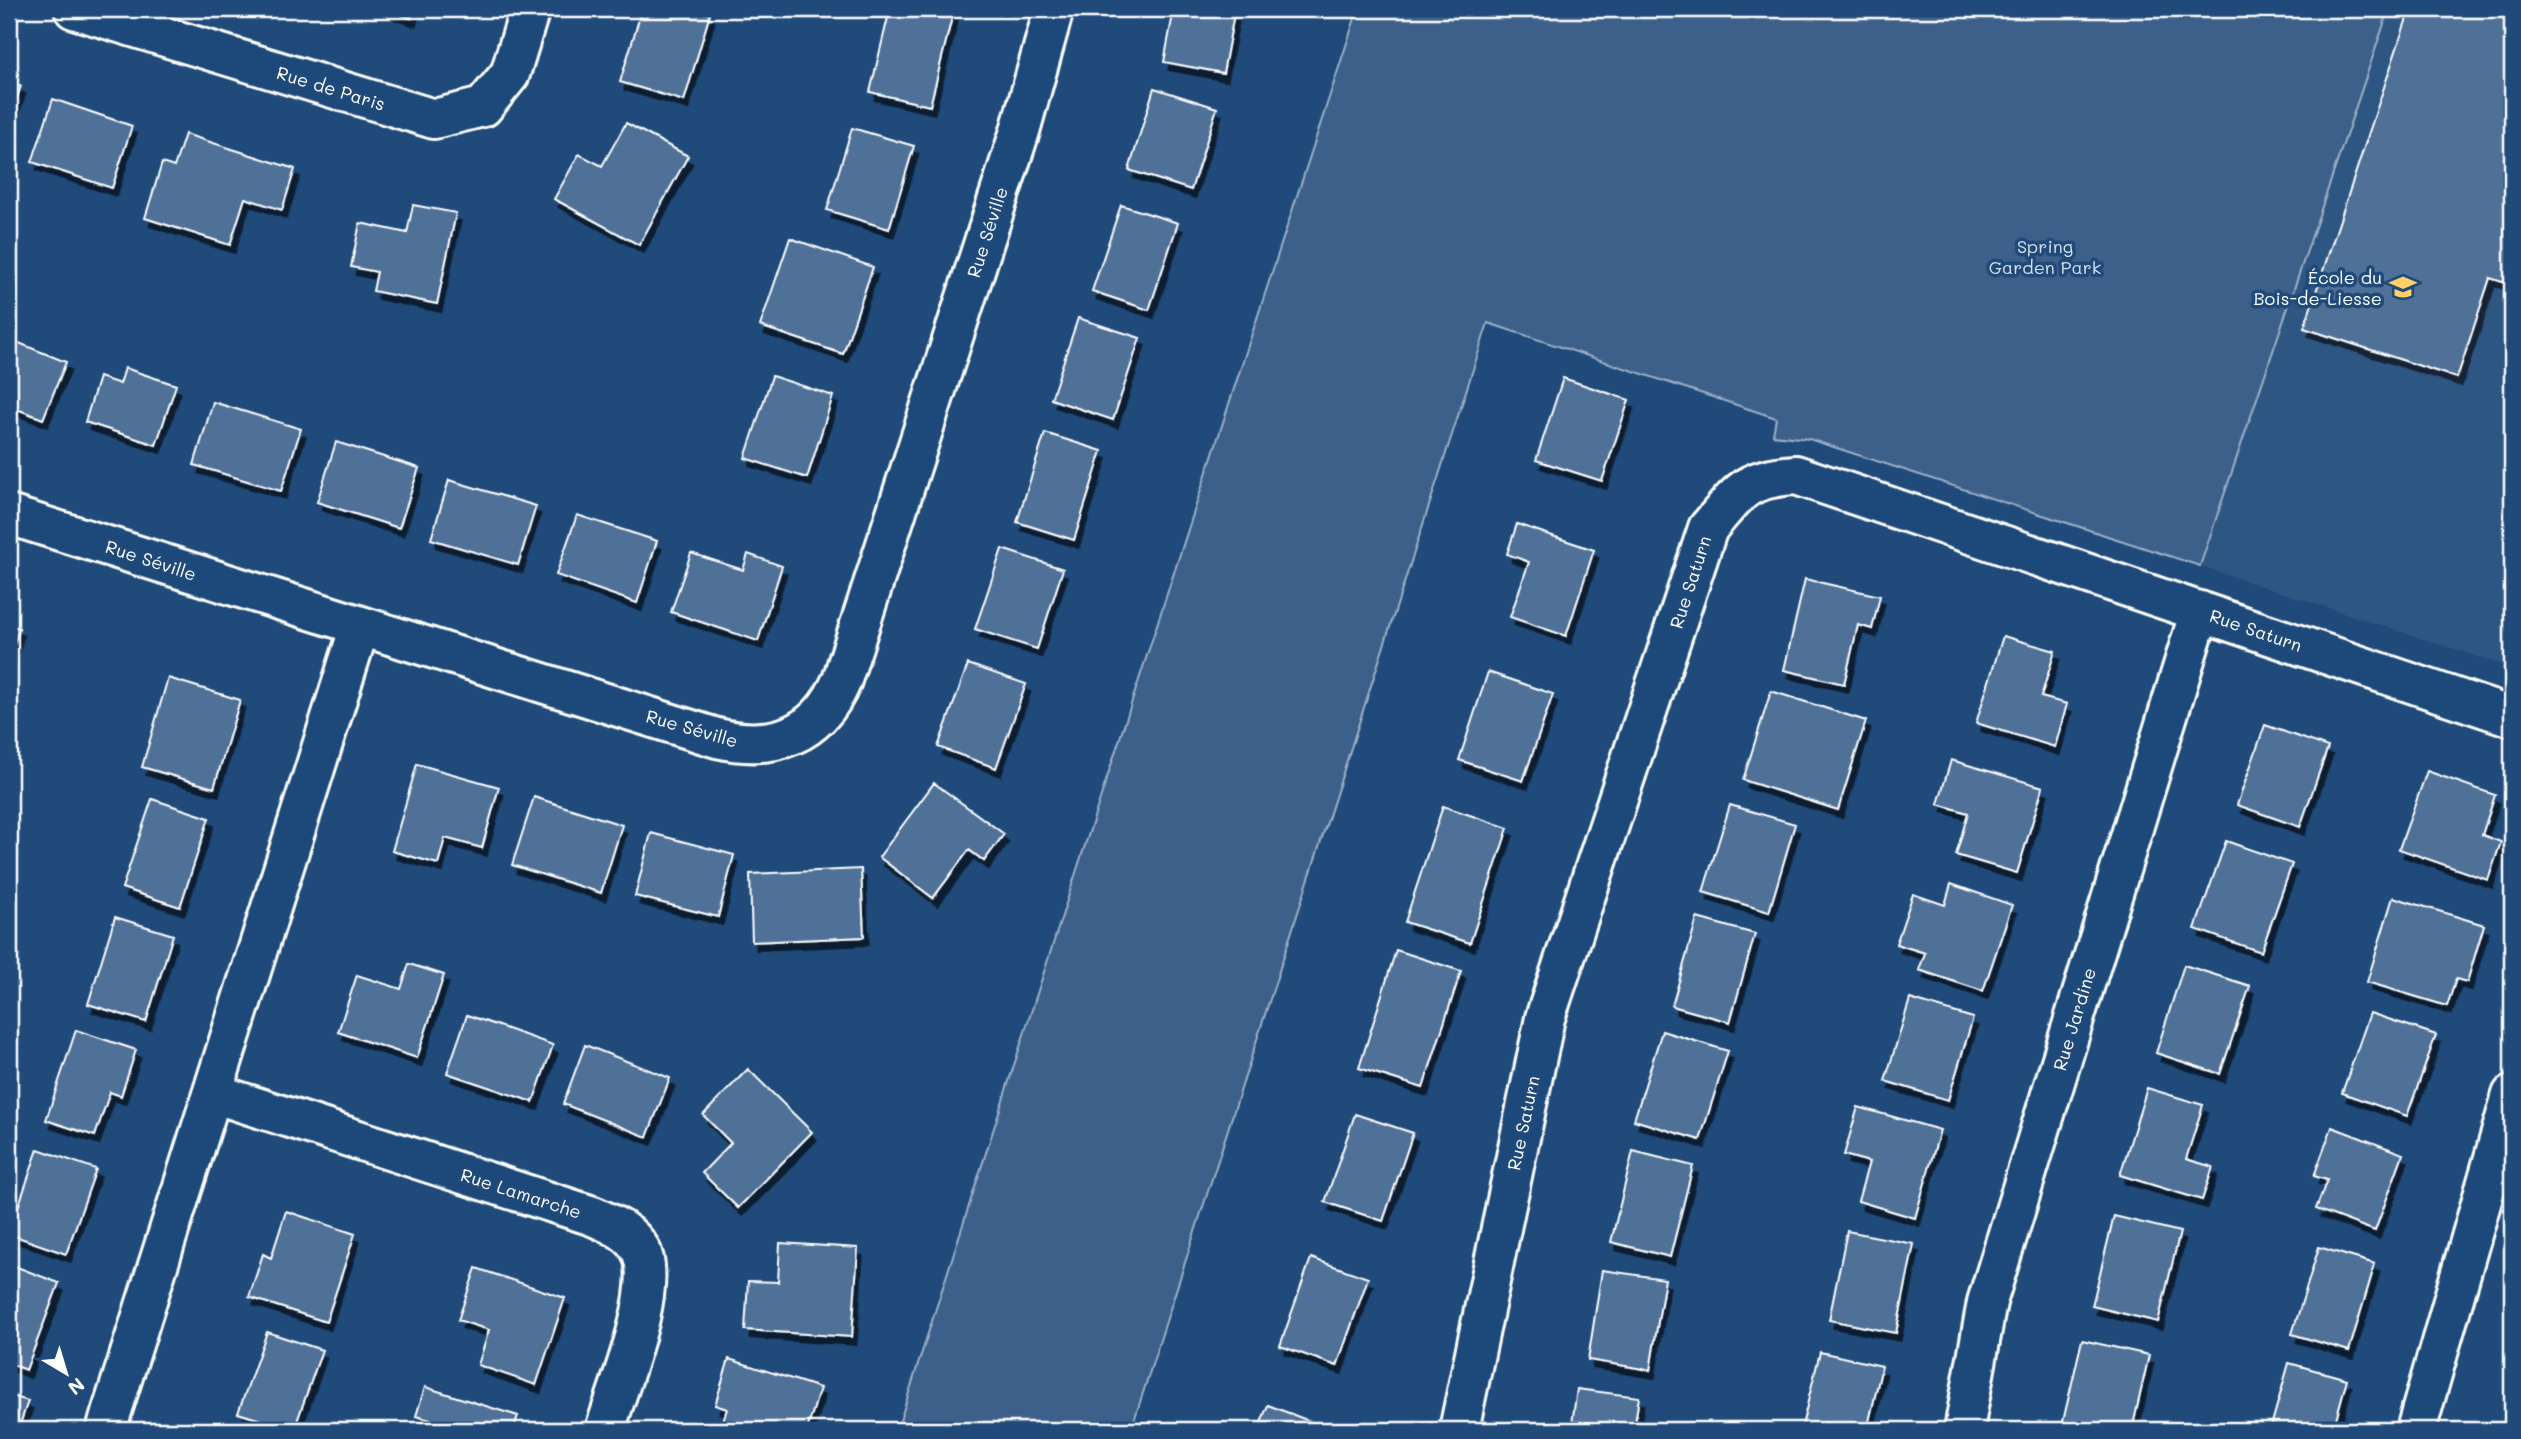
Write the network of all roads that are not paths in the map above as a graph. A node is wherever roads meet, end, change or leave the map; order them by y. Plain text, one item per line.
1 (74, 9) edge
2 (530, 9) edge
3 (1054, 9) edge
4 (9, 515) edge
5 (2200, 611) junction
6 (360, 626) junction
7 (2512, 718) edge
8 (213, 1093) junction
9 (2512, 1094) edge
10 (106, 1430) edge
11 (604, 1430) edge
12 (1460, 1430) edge
13 (1964, 1430) edge
14 (2416, 1430) edge

1 - 2 street, Rue de Paris
3 - 6 street, Rue Séville
4 - 6 street, Rue Séville
5 - 7 street, Rue Saturn
5 - 12 street, Rue Saturn
5 - 13 street, Rue Jardine
6 - 8 street
8 - 10 street
8 - 11 street, Rue Lamarche
9 - 14 street

